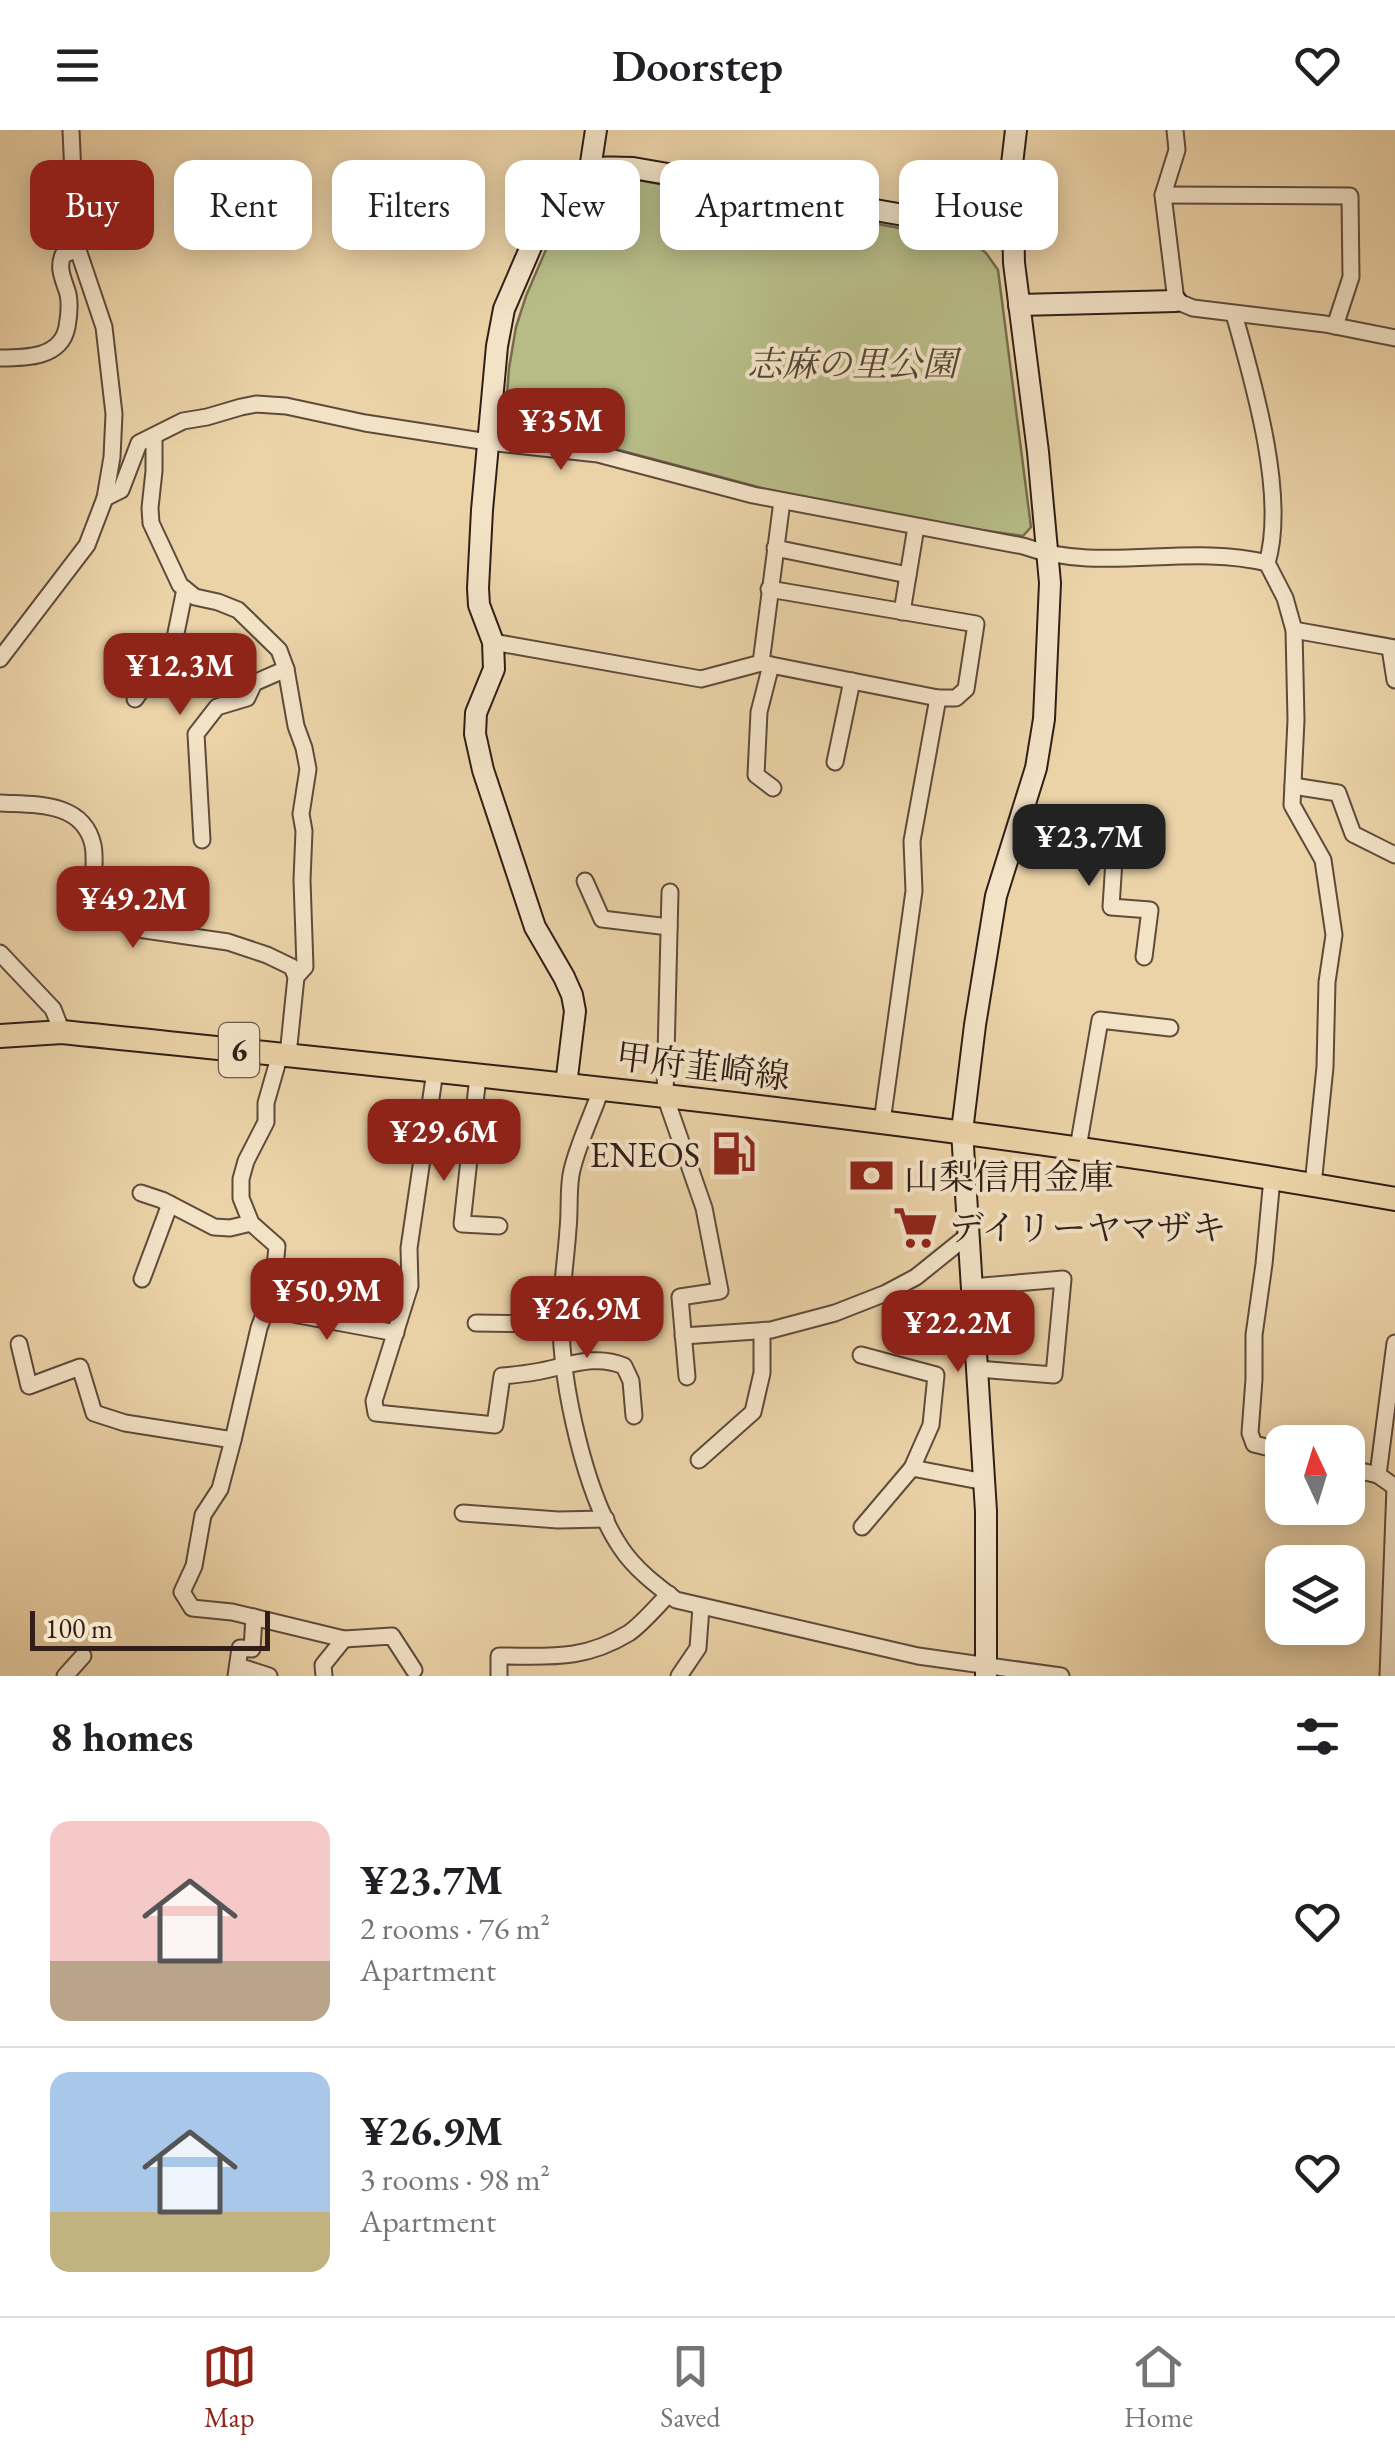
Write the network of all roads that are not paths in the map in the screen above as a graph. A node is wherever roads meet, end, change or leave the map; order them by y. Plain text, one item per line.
1 (71, 130) edge
2 (596, 130) edge
3 (1016, 130) edge
4 (1175, 130) edge
5 (72, 160) edge
6 (591, 160) edge
7 (1012, 160) edge
8 (640, 169) edge
9 (1163, 195) junction
10 (899, 214) edge
11 (76, 250) edge
12 (78, 250) edge
13 (530, 250) edge
14 (1014, 250) edge
15 (1176, 301) junction
16 (1019, 305) junction
17 (1234, 314) junction
18 (1334, 326) junction
19 (1395, 338) edge
20 (0, 358) edge
21 (154, 436) junction
22 (488, 442) junction
23 (105, 498) junction
24 (782, 501) junction
25 (916, 527) junction
26 (775, 548) junction
27 (1048, 554) junction
28 (1267, 562) junction
29 (908, 575) junction
30 (184, 589) junction
31 (769, 589) junction
32 (902, 612) junction
33 (1294, 630) junction
34 (494, 642) junction
35 (1393, 648) edge
36 (0, 659) edge
37 (766, 664) junction
38 (286, 669) junction
39 (1395, 680) edge
40 (852, 681) junction
41 (938, 698) junction
42 (135, 699) dead end
43 (836, 762) dead end
44 (1293, 786) junction
45 (774, 788) dead end
46 (0, 803) edge
47 (202, 840) dead end
48 (1010, 848) junction
49 (1395, 855) edge
50 (586, 881) dead end
51 (670, 892) dead end
52 (669, 926) junction
53 (0, 953) edge
54 (1144, 958) dead end
55 (296, 977) junction
56 (1170, 1028) dead end
57 (62, 1032) junction
58 (0, 1036) edge
59 (284, 1055) junction
60 (435, 1071) junction
61 (478, 1076) junction
62 (566, 1085) junction
63 (602, 1089) junction
64 (665, 1096) junction
65 (882, 1122) junction
66 (962, 1131) junction
67 (1078, 1148) junction
68 (1272, 1178) junction
69 (1314, 1184) junction
70 (141, 1193) dead end
71 (1395, 1199) edge
72 (170, 1204) junction
73 (251, 1223) junction
74 (500, 1226) dead end
75 (968, 1236) junction
76 (142, 1280) dead end
77 (972, 1287) junction
78 (266, 1308) junction
79 (476, 1322) dead end
80 (561, 1324) junction
81 (762, 1331) junction
82 (396, 1333) junction
83 (683, 1336) junction
84 (1395, 1343) edge
85 (20, 1344) dead end
86 (861, 1355) dead end
87 (565, 1365) junction
88 (978, 1369) junction
89 (687, 1377) dead end
90 (634, 1416) dead end
91 (233, 1440) junction
92 (1265, 1447) edge
93 (699, 1460) dead end
94 (912, 1468) junction
95 (1365, 1472) edge
96 (1378, 1475) junction
97 (985, 1482) junction
98 (1395, 1487) edge
99 (464, 1513) dead end
100 (606, 1519) junction
101 (862, 1527) dead end
102 (1394, 1542) edge
103 (668, 1594) junction
104 (701, 1607) junction
105 (254, 1617) junction
106 (344, 1639) junction
107 (83, 1656) dead end
108 (414, 1670) dead end
109 (986, 1670) edge
110 (237, 1671) edge
111 (65, 1676) edge
112 (269, 1676) edge
113 (324, 1676) edge
114 (499, 1676) edge
115 (679, 1676) edge
116 (1061, 1676) edge
117 (1388, 1676) edge

1 - 5 street
2 - 6 street
3 - 7 street
4 - 9 street
8 - 10 street
9 - 15 street
9 - 18 street
11 - 20 street
12 - 23 street
13 - 22 street
14 - 16 street
15 - 16 street
15 - 17 street
16 - 27 street
17 - 18 street
17 - 28 street
18 - 19 street
21 - 22 street
21 - 23 street
21 - 30 street
22 - 24 street
22 - 34 street
23 - 36 street
24 - 25 street
24 - 26 street
25 - 27 street
25 - 29 street
26 - 29 street
26 - 31 street
27 - 28 street
27 - 48 street
28 - 33 street
29 - 32 street
30 - 38 street
30 - 42 street
31 - 32 street
31 - 37 street
32 - 41 street
33 - 35 street
33 - 44 street
34 - 37 street
34 - 62 street
35 - 39 street
37 - 40 street
37 - 45 street
38 - 47 street
38 - 55 street
40 - 41 street
40 - 43 street
41 - 65 street
44 - 49 street
44 - 69 street
46 - 55 street
48 - 54 street
48 - 66 street
50 - 52 street
51 - 52 street
52 - 64 street
53 - 57 street
55 - 59 street
56 - 67 street
57 - 58 main road, 甲府韮崎線 / 6
57 - 59 main road, 甲府韮崎線 / 6
59 - 60 main road, 甲府韮崎線 / 6
59 - 73 street
60 - 61 main road, 甲府韮崎線 / 6
60 - 82 street
61 - 62 main road, 甲府韮崎線 / 6
61 - 74 street
62 - 63 main road, 甲府韮崎線 / 6
63 - 64 main road, 甲府韮崎線 / 6
63 - 80 street
64 - 65 main road, 甲府韮崎線 / 6
64 - 83 street
65 - 66 main road, 甲府韮崎線 / 6
66 - 67 main road, 甲府韮崎線 / 6
66 - 75 street
67 - 68 main road, 甲府韮崎線 / 6
68 - 69 main road, 甲府韮崎線 / 6
68 - 92 street
69 - 71 main road, 甲府韮崎線 / 6
70 - 72 street
72 - 73 street
72 - 76 street
73 - 78 street
75 - 77 street
75 - 81 street
77 - 88 street
77 - 88 street
78 - 82 street
78 - 91 street
79 - 80 street
80 - 87 street
81 - 83 street
81 - 93 street
82 - 87 street
83 - 89 street
84 - 96 street
85 - 91 street
86 - 94 street
87 - 90 street
87 - 100 street
88 - 97 street
91 - 105 street
94 - 97 street
94 - 101 street
95 - 96 street
96 - 98 street
97 - 109 street
98 - 102 street
99 - 100 street
100 - 103 street
102 - 117 street
103 - 104 street
103 - 114 street
104 - 109 street
104 - 115 street
105 - 106 street
105 - 110 street
106 - 108 street
106 - 113 street
107 - 111 street
109 - 116 street
110 - 112 street

